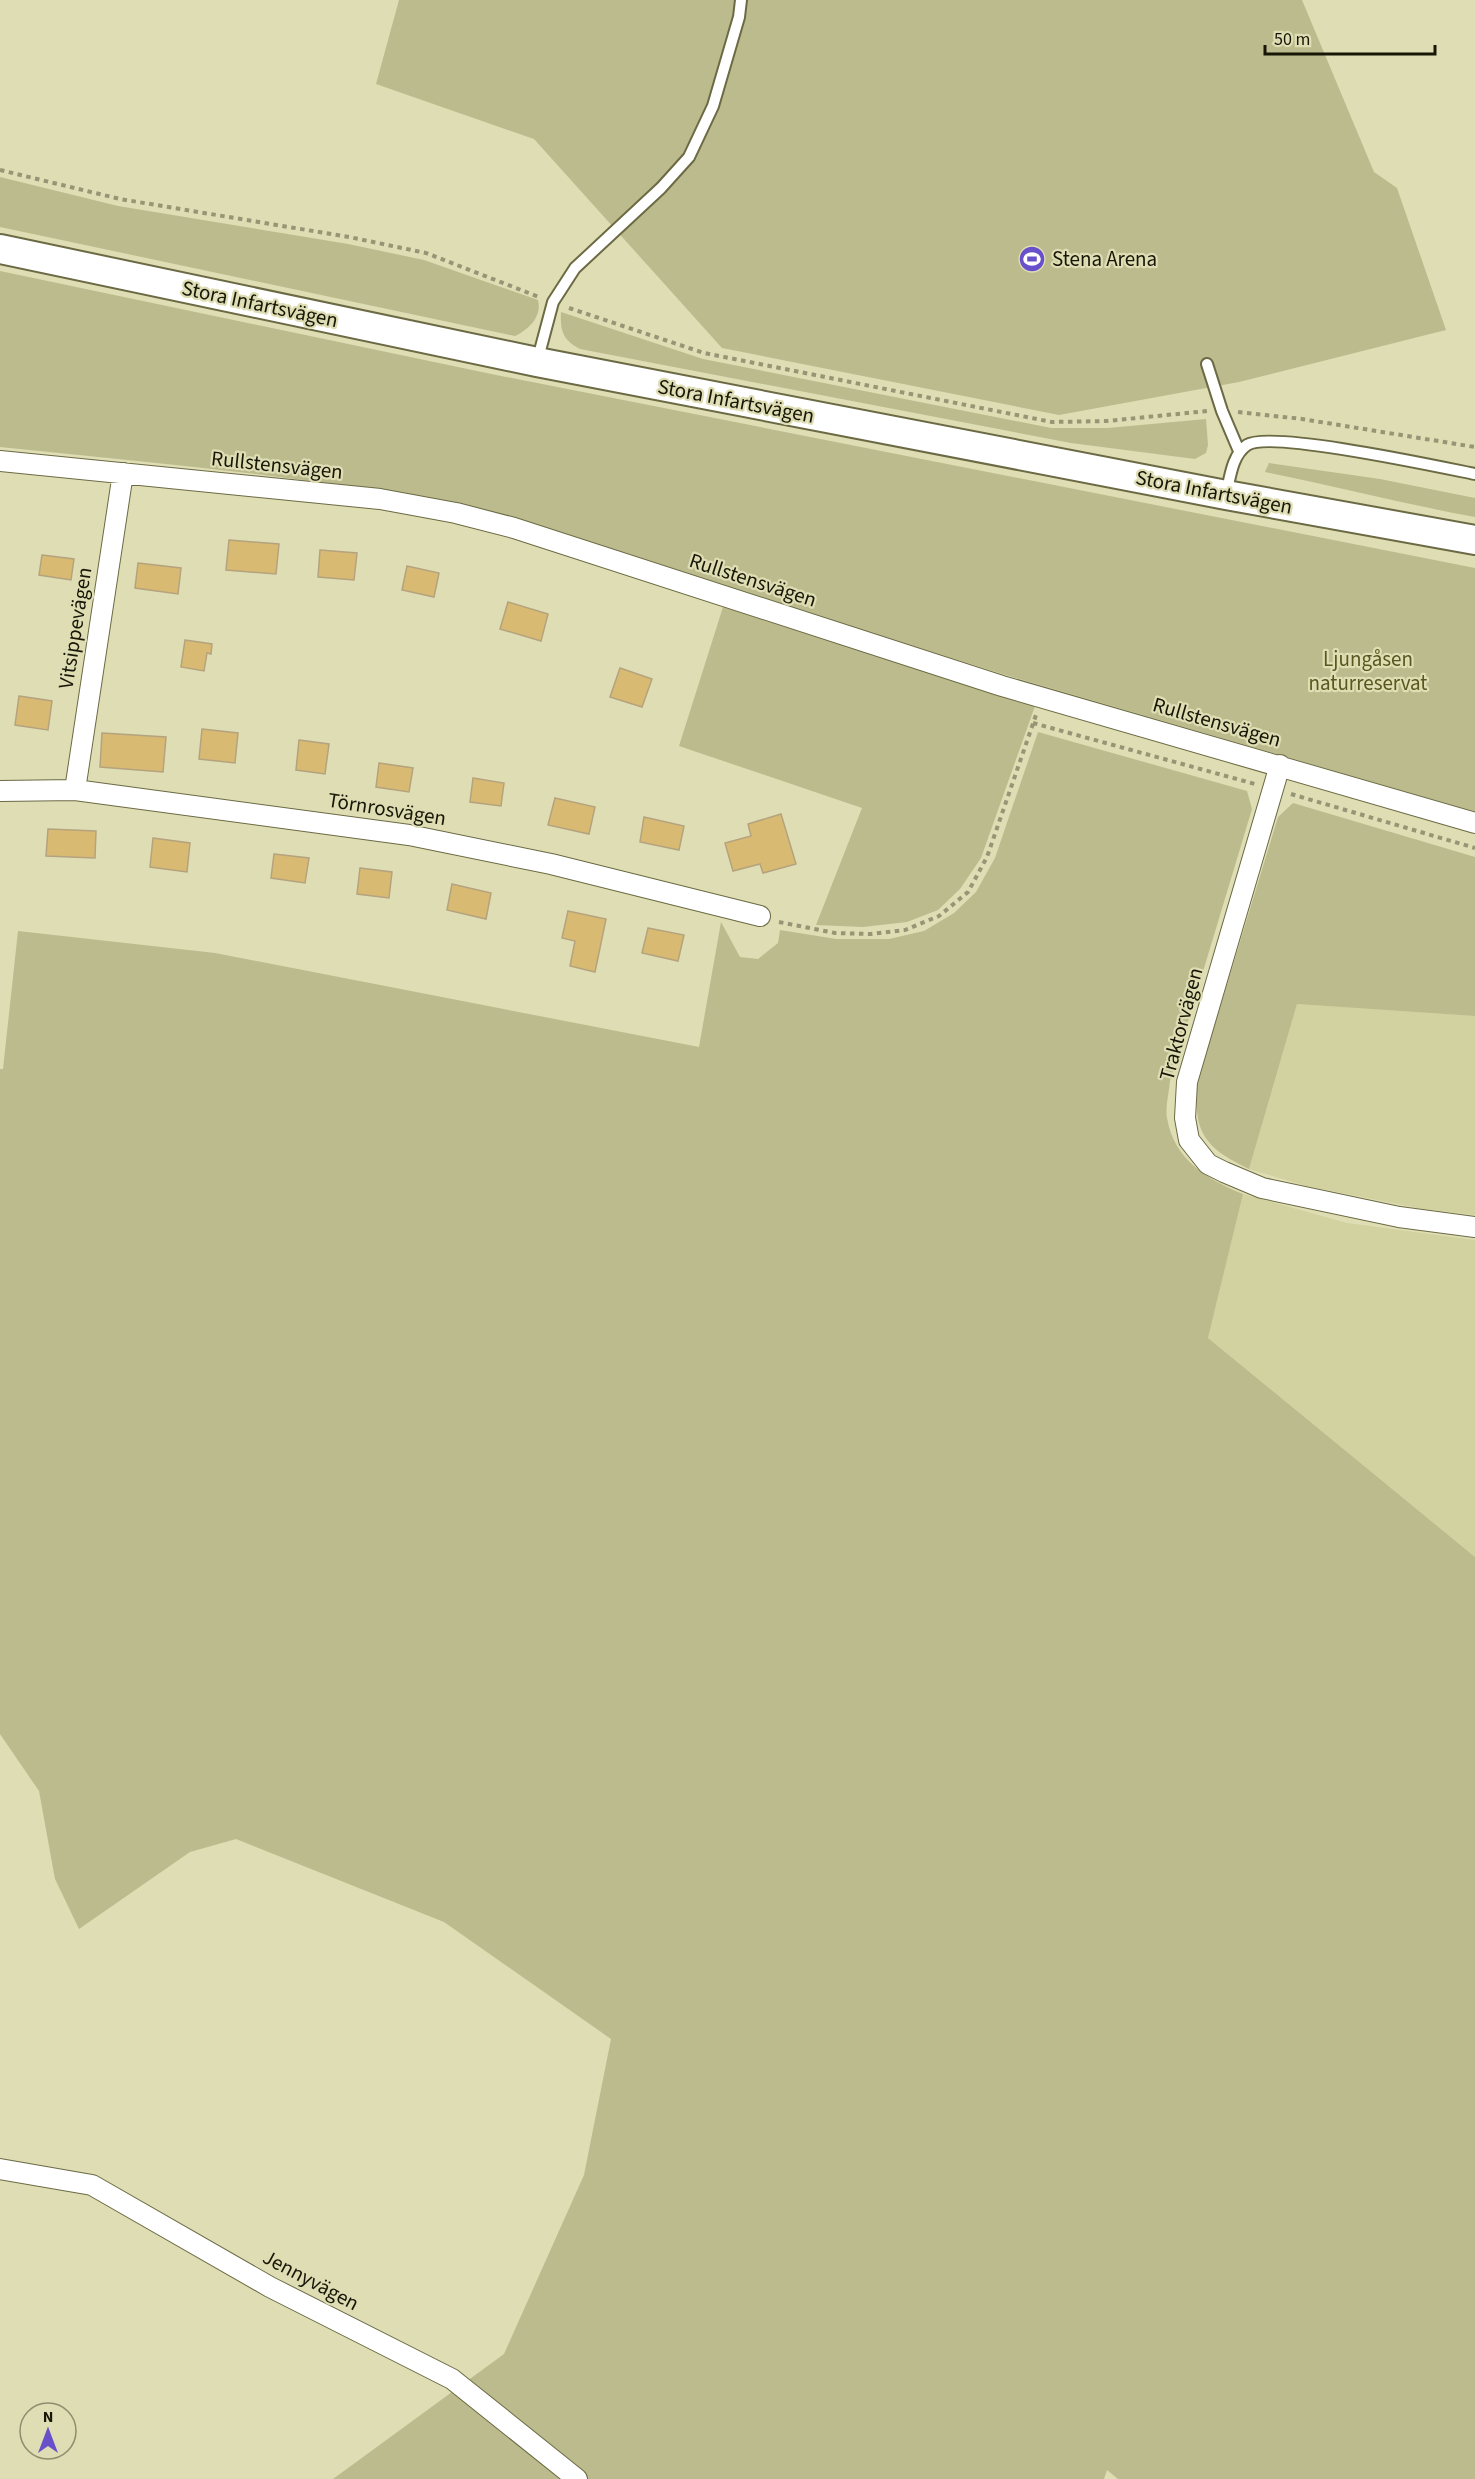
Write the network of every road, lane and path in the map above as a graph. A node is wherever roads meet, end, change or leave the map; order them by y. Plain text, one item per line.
1 (741, 0) edge
2 (0, 170) edge
3 (0, 249) edge
4 (553, 302) junction
5 (537, 362) junction
6 (1207, 364) dead end
7 (1221, 411) junction
8 (1475, 447) edge
9 (1239, 451) junction
10 (0, 462) edge
11 (123, 473) junction
12 (1475, 474) edge
13 (1226, 495) junction
14 (1475, 540) edge
15 (1042, 697) junction
16 (1280, 765) junction
17 (75, 790) junction
18 (0, 791) edge
19 (1475, 823) edge
20 (760, 916) joint
21 (1475, 1227) edge
22 (0, 2169) edge
23 (578, 2479) edge

1 - 4 lane
2 - 4 path
3 - 5 main road, Stora Infartsvägen
4 - 5 lane
4 - 7 path
5 - 13 main road, Stora Infartsvägen
6 - 7 lane
7 - 8 path
7 - 9 lane
9 - 12 lane
9 - 13 lane
10 - 11 street, Rullstensvägen
11 - 15 street, Rullstensvägen
11 - 17 street, Vitsippevägen
13 - 14 main road, Stora Infartsvägen
15 - 16 street, Rullstensvägen
15 - 20 path
16 - 19 street, Rullstensvägen
16 - 21 street, Traktorvägen
17 - 18 street, Törnrosvägen
17 - 20 street, Törnrosvägen
22 - 23 street, Jennyvägen

